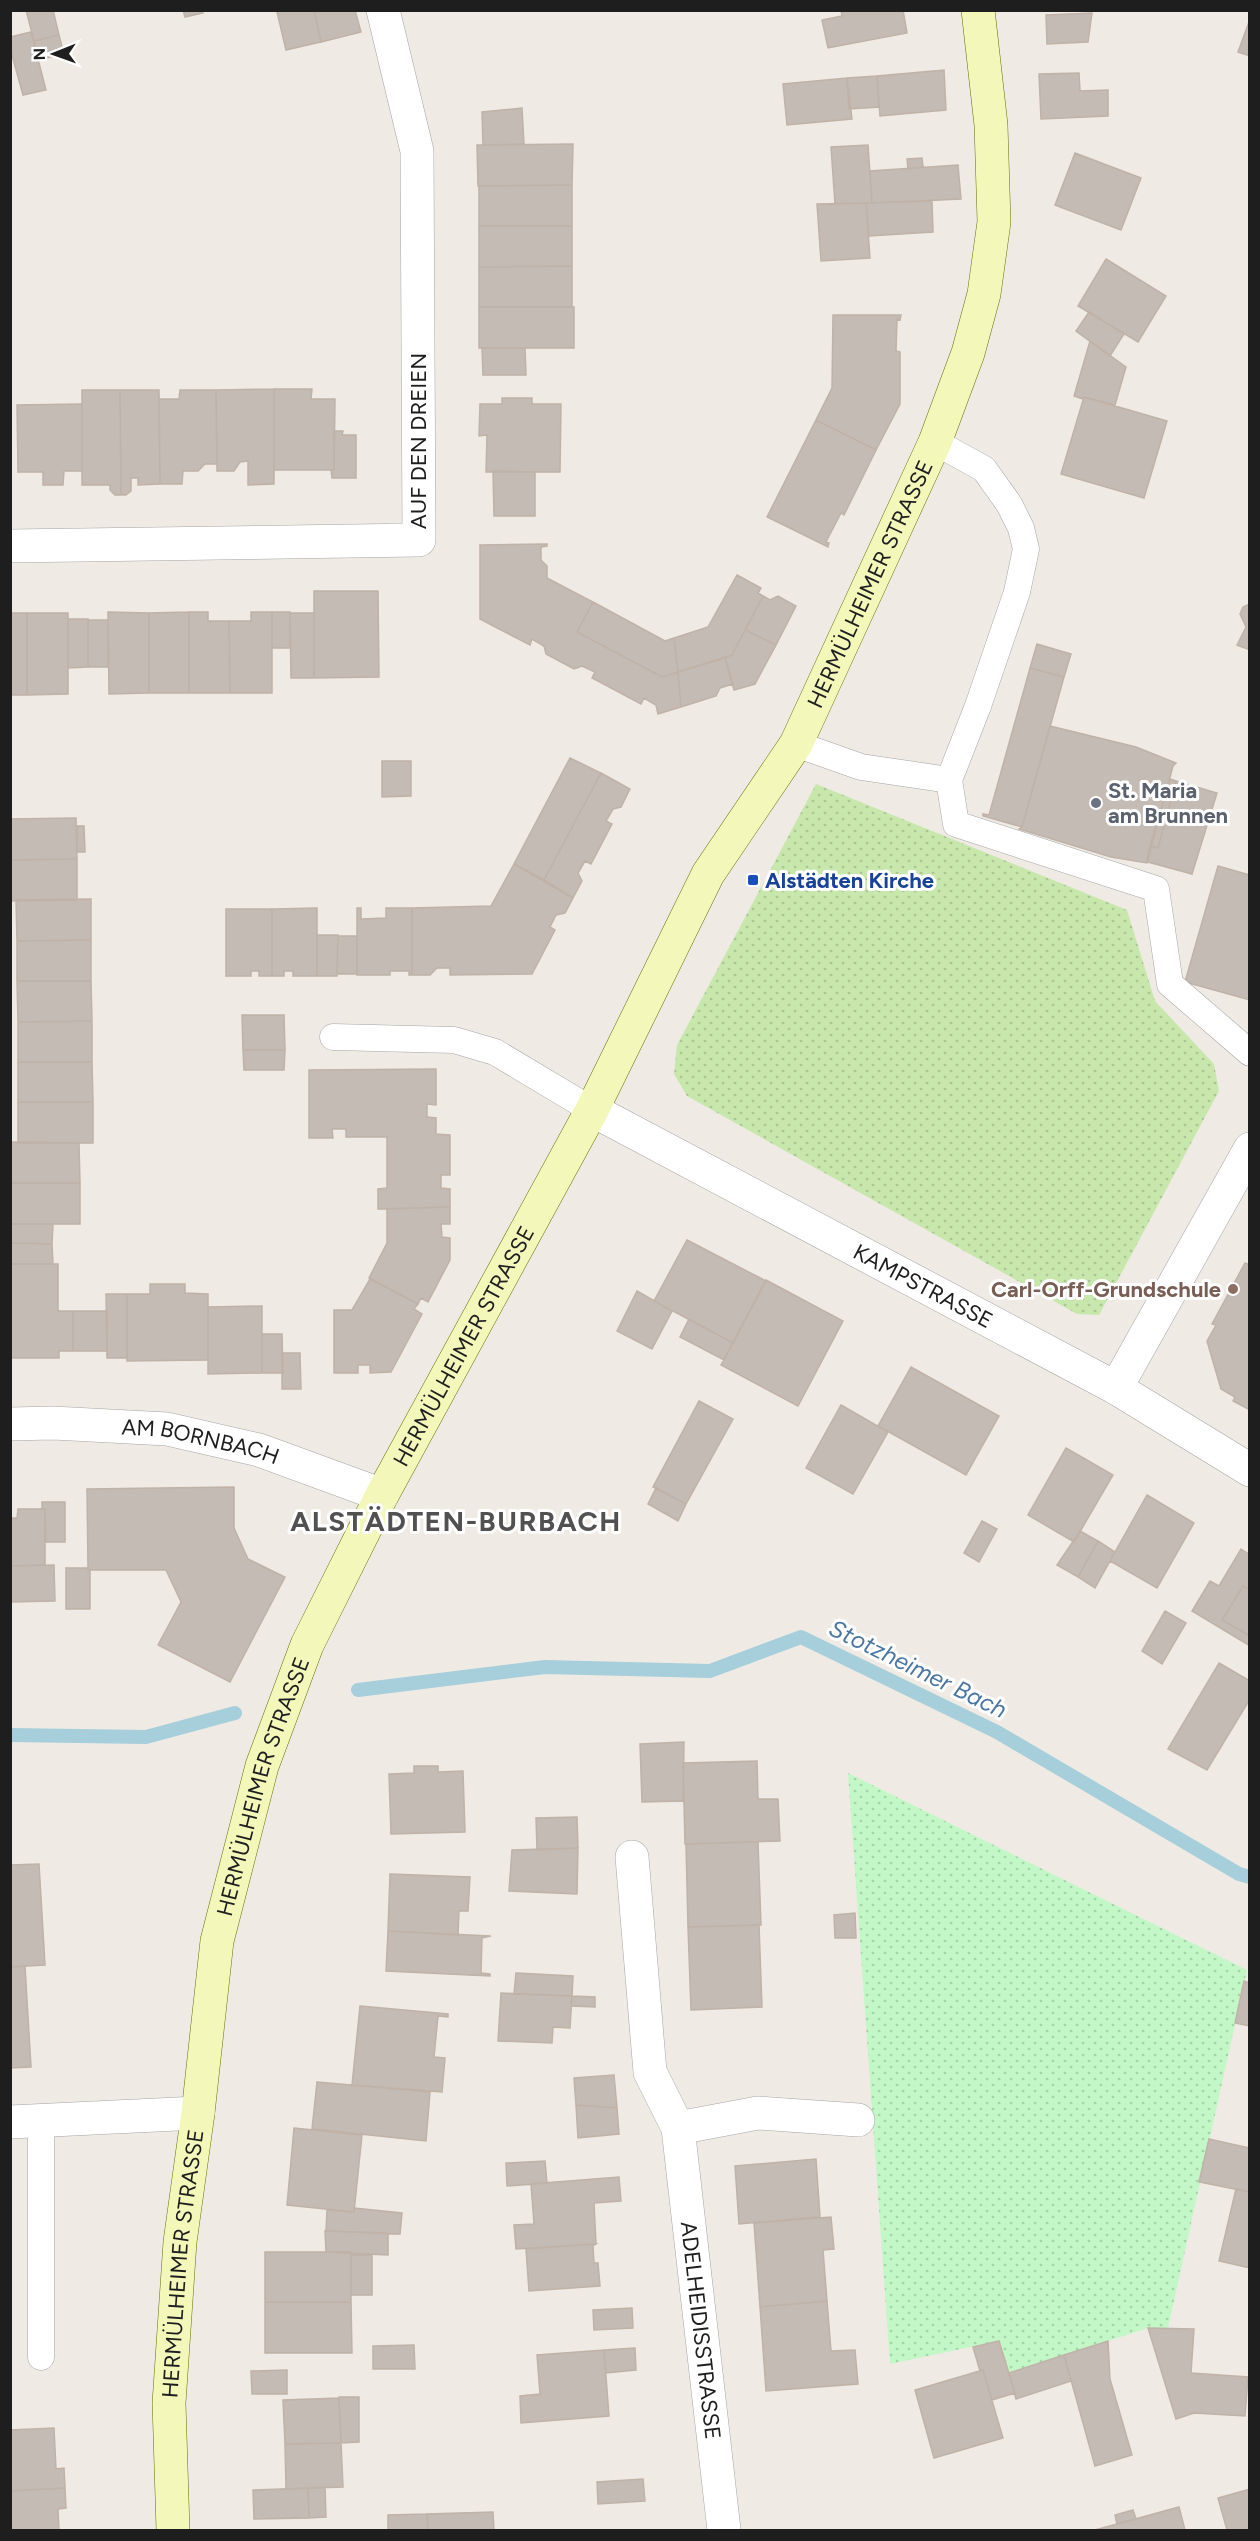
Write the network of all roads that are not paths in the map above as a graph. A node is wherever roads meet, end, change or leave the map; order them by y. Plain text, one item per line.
1 (383, 10) edge
2 (978, 10) edge
3 (935, 442) junction
4 (10, 546) edge
5 (796, 744) junction
6 (949, 780) junction
7 (333, 1037) dead end
8 (1250, 1053) edge
9 (592, 1110) junction
10 (1250, 1149) edge
11 (1116, 1388) junction
12 (10, 1424) edge
13 (1250, 1470) edge
14 (382, 1495) junction
15 (632, 1857) dead end
16 (198, 2113) junction
17 (858, 2120) dead end
18 (26, 2122) edge
19 (678, 2128) junction
20 (41, 2357) dead end
21 (173, 2530) edge
22 (724, 2530) edge

1 - 4 street, AUF DEN DREIEN
2 - 3 street, HERMÜLHEIMER STRASSE
3 - 5 street, HERMÜLHEIMER STRASSE
3 - 6 lane
5 - 6 lane
5 - 9 street, HERMÜLHEIMER STRASSE
6 - 8 lane
7 - 9 lane
9 - 11 street, KAMPSTRASSE
9 - 14 street, HERMÜLHEIMER STRASSE
10 - 11 street
11 - 13 street, KAMPSTRASSE
12 - 14 street, AM BORNBACH
14 - 16 street, HERMÜLHEIMER STRASSE
15 - 19 street, ADELHEIDISSTRASSE
16 - 18 street
16 - 21 street, HERMÜLHEIMER STRASSE
17 - 19 street
18 - 20 lane
19 - 22 street, ADELHEIDISSTRASSE

